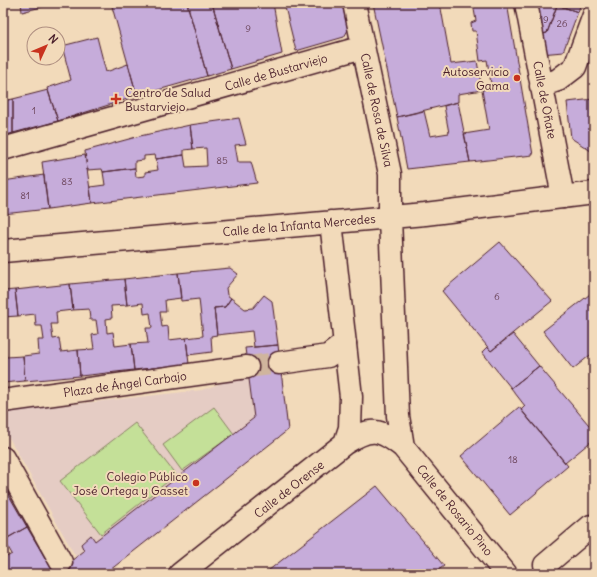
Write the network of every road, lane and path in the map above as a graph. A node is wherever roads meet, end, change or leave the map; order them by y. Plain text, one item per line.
1 (354, 3) edge
2 (526, 3) edge
3 (594, 15) edge
4 (363, 47) junction
5 (584, 65) edge
6 (541, 86) junction
7 (3, 150) edge
8 (594, 193) edge
9 (563, 197) junction
10 (390, 218) junction
11 (331, 222) junction
12 (3, 251) edge
13 (344, 343) junction
14 (279, 363) tunnel mouth
15 (247, 367) tunnel mouth
16 (3, 401) edge
17 (345, 443) junction
18 (403, 447) junction
19 (3, 458) edge
20 (594, 529) edge
21 (61, 562) dead end
22 (545, 565) dead end
23 (180, 574) edge
24 (506, 574) edge

1 - 4 street, Calle de Rosa de Silva
2 - 6 street, Calle de Oñate
3 - 5 street
4 - 7 street, Calle de Bustarviejo
4 - 10 street, Calle de Rosa de Silva
5 - 6 street
6 - 9 street, Calle de Oñate
8 - 9 street, Calle de la Infanta Mercedes
9 - 10 street, Calle de la Infanta Mercedes
10 - 11 street, Calle de la Infanta Mercedes
10 - 18 street
11 - 12 street, Calle de la Infanta Mercedes
11 - 13 street
13 - 14 street
13 - 17 street
15 - 16 street, Plaza de Ángel Carbajo
17 - 18 street, Calle de Orense
17 - 23 street, Calle de Orense
18 - 24 street, Calle de Rosario Pino
19 - 21 street
20 - 22 street

